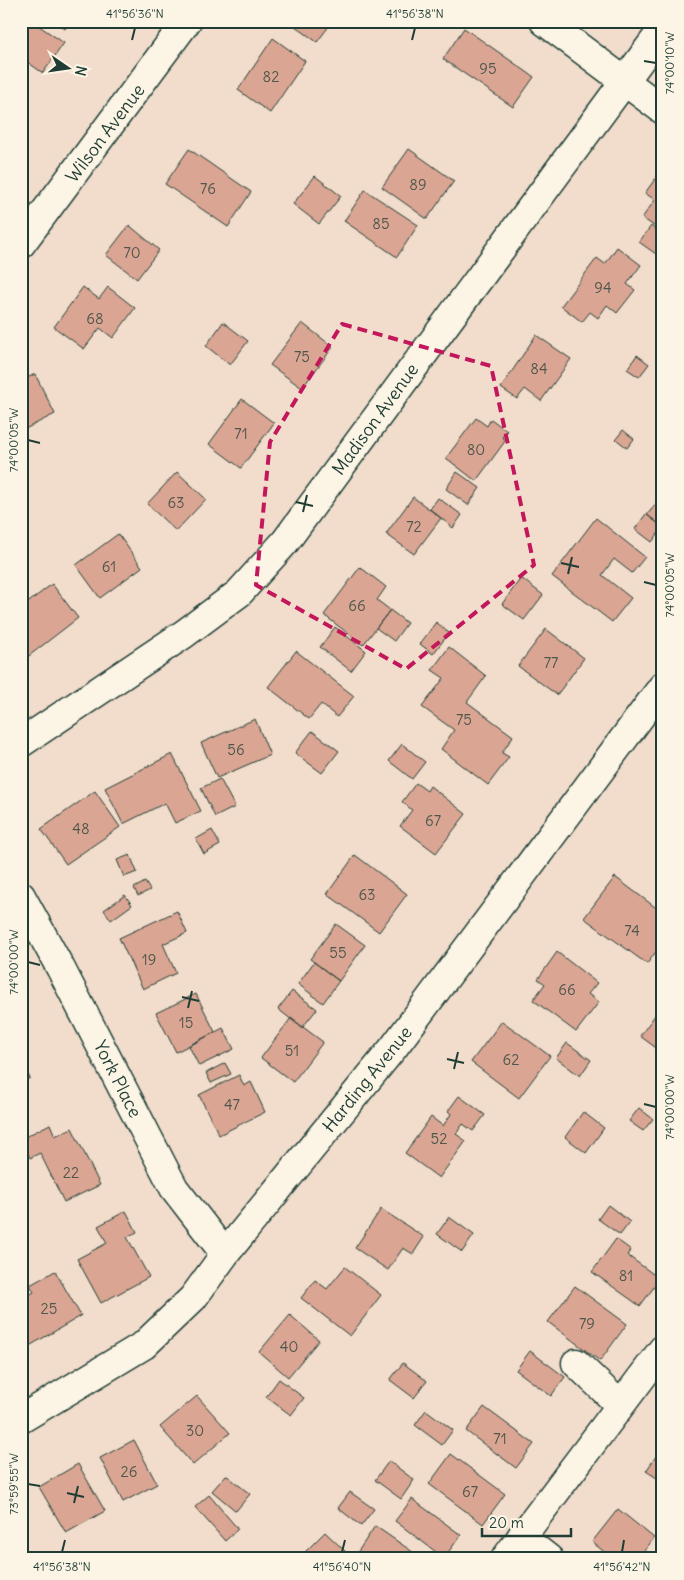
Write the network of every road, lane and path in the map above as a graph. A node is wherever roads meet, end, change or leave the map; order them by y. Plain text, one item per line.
1 (188, 21) edge
2 (544, 21) edge
3 (663, 28) edge
4 (623, 80) junction
5 (663, 110) edge
6 (21, 244) edge
7 (663, 686) edge
8 (21, 743) edge
9 (21, 896) edge
10 (225, 1254) junction
11 (663, 1349) edge
12 (576, 1363) dead end
13 (620, 1405) junction
14 (21, 1419) edge
15 (513, 1548) edge
16 (548, 1559) edge

1 - 6 street, Wilson Avenue
2 - 4 street
3 - 4 street, Madison Avenue
4 - 5 street
4 - 8 street, Madison Avenue
7 - 10 street, Harding Avenue
9 - 10 street, York Place
10 - 14 street, Harding Avenue
11 - 13 street
12 - 13 street
13 - 15 street
15 - 16 street

